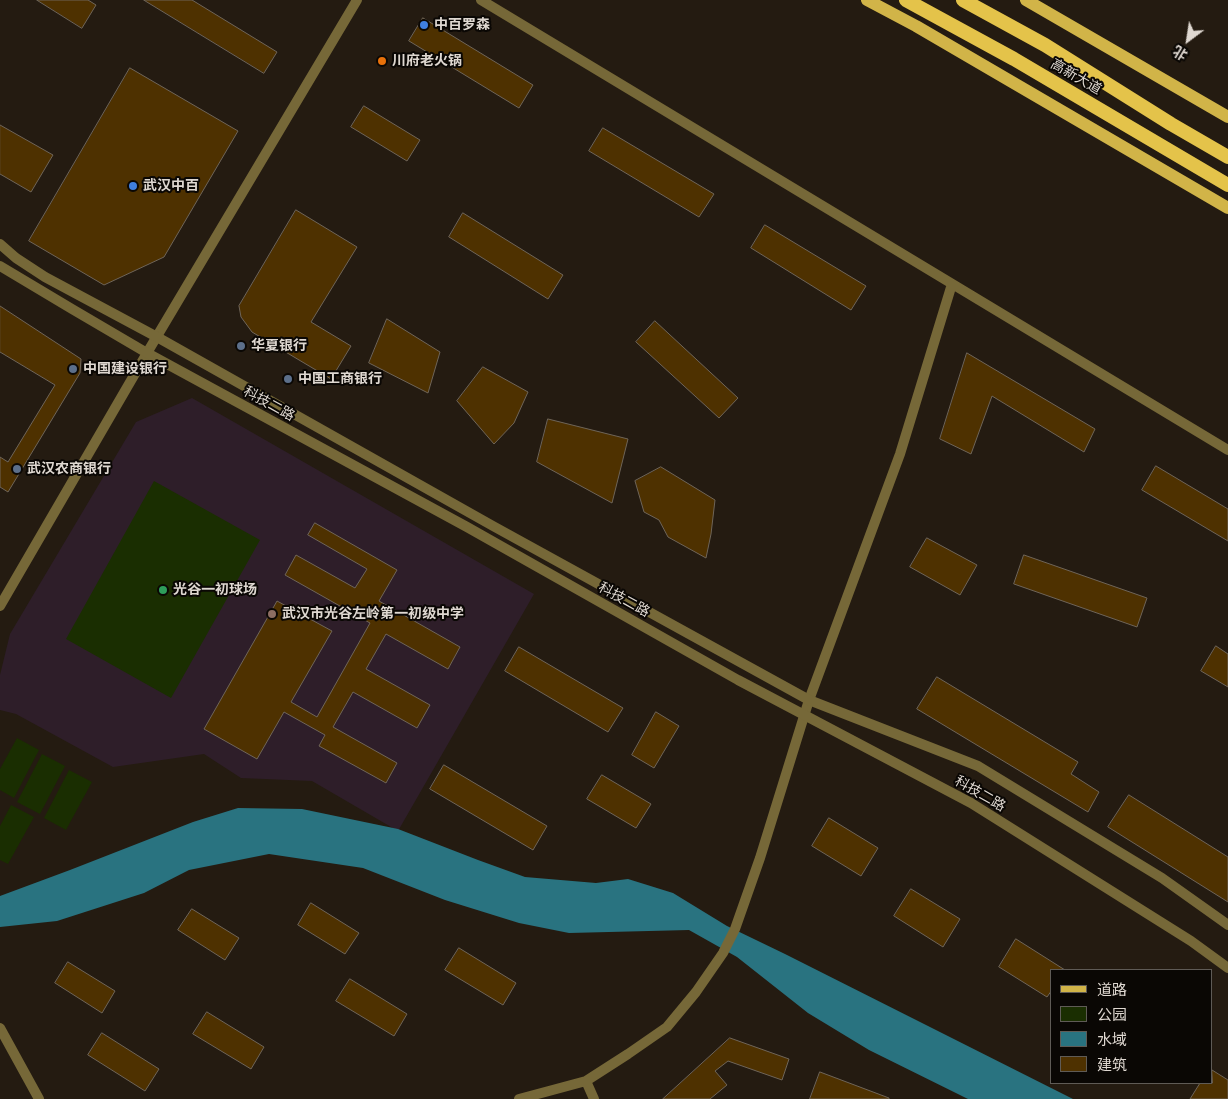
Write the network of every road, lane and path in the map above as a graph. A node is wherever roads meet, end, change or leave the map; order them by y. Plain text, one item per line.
1 (358, 0) edge
2 (481, 0) edge
3 (867, 0) edge
4 (906, 0) edge
5 (963, 0) edge
6 (1026, 0) edge
7 (1228, 117) edge
8 (1228, 157) edge
9 (1228, 185) edge
10 (1228, 208) edge
11 (0, 244) edge
12 (0, 266) edge
13 (952, 284) junction
14 (156, 337) junction
15 (147, 353) junction
16 (1228, 450) edge
17 (0, 606) edge
18 (809, 700) junction
19 (805, 715) junction
20 (1228, 924) edge
21 (1228, 968) edge
22 (0, 1028) edge
23 (586, 1081) junction
24 (39, 1099) edge
25 (519, 1099) edge
26 (594, 1099) edge

1 - 14 street
2 - 13 street
3 - 10 main road
4 - 9 highway, 高新大道
5 - 8 highway, 高新大道
6 - 7 main road
11 - 14 street, 科技二路
12 - 15 street, 科技二路
13 - 16 street
13 - 18 street
14 - 15 street
14 - 18 street, 科技二路
15 - 17 street
15 - 19 street, 科技二路
18 - 19 street
18 - 20 street, 科技二路
19 - 21 street, 科技二路
19 - 23 street
22 - 24 street
23 - 25 street
23 - 26 street

